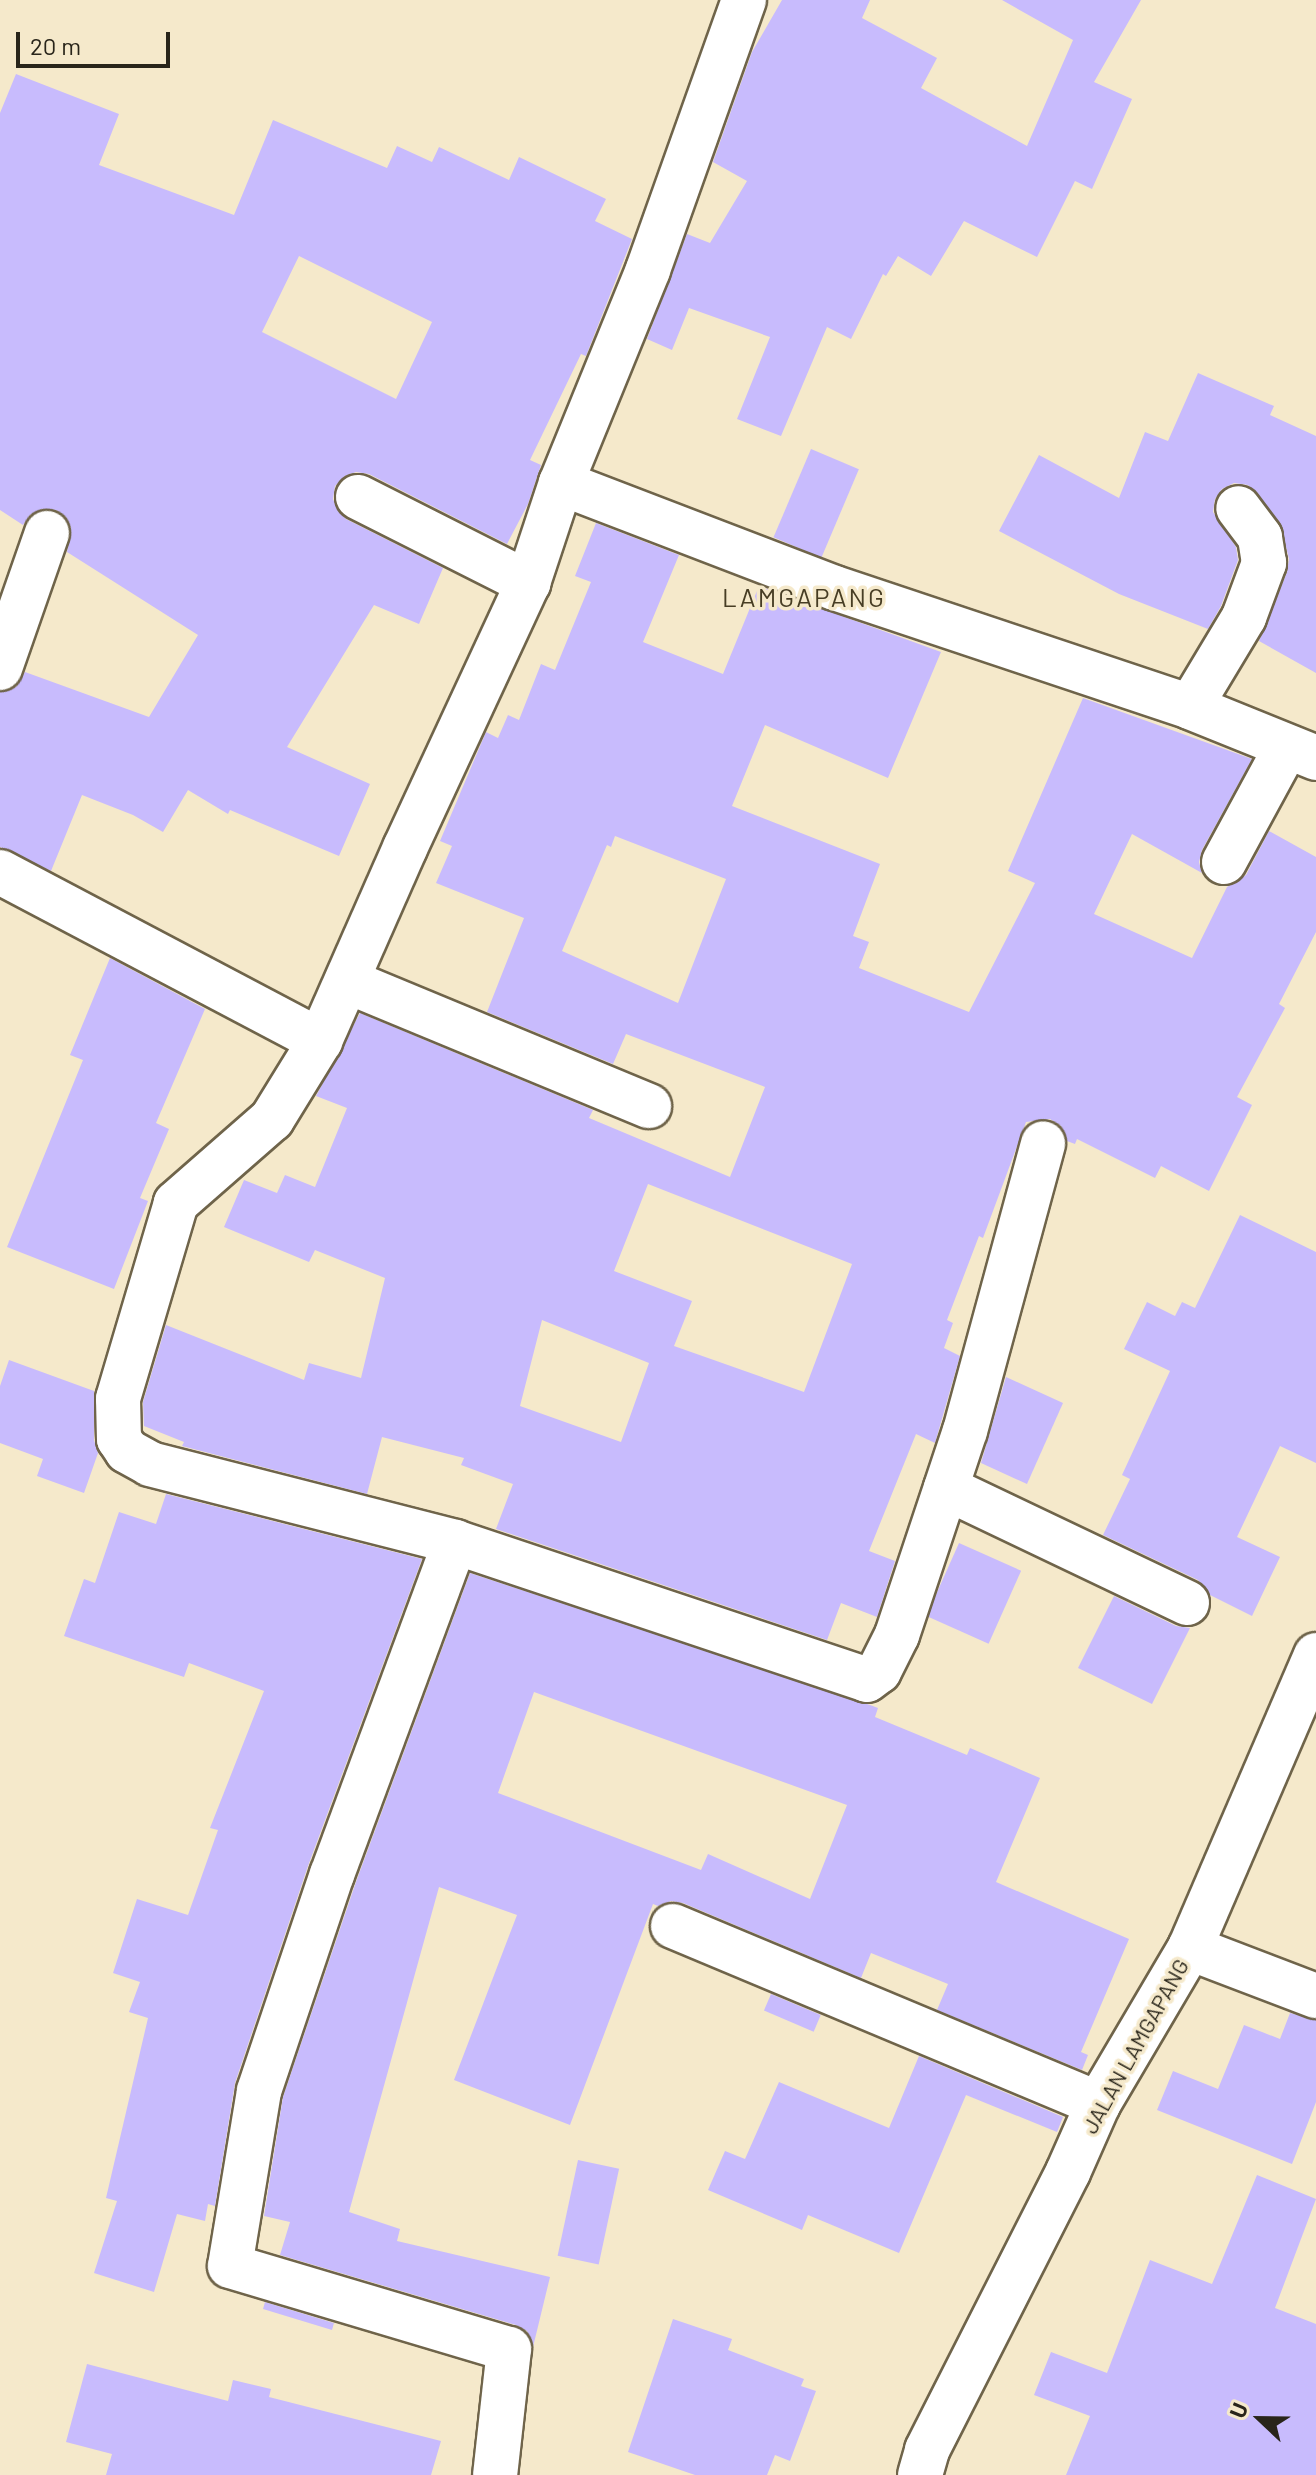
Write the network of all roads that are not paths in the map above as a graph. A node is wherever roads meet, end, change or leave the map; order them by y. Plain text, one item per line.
1 (744, 0) edge
2 (561, 483) junction
3 (358, 497) dead end
4 (1238, 508) dead end
5 (47, 533) dead end
6 (528, 583) junction
7 (0, 668) edge
8 (1190, 707) junction
9 (1306, 753) edge
10 (1224, 862) dead end
11 (0, 872) edge
12 (347, 981) junction
13 (320, 1041) junction
14 (649, 1106) dead end
15 (1043, 1143) dead end
16 (946, 1488) junction
17 (455, 1542) junction
18 (1187, 1603) dead end
19 (1316, 1655) edge
20 (673, 1926) dead end
21 (1190, 1948) junction
22 (1316, 1996) edge
23 (1098, 2104) junction
24 (495, 2475) edge
25 (920, 2475) edge

1 - 2 street
2 - 6 street
2 - 8 street
2 - 9 street
3 - 6 street
4 - 8 street
5 - 7 street
6 - 12 street
8 - 9 street
9 - 10 street
11 - 13 street
12 - 13 street
12 - 14 street
13 - 17 street
15 - 16 street
16 - 17 street
16 - 18 street
17 - 24 street
19 - 21 street, JALAN LAMGAPANG
20 - 23 street
21 - 22 street
21 - 23 street, JALAN LAMGAPANG
23 - 25 street, JALAN LAMGAPANG

